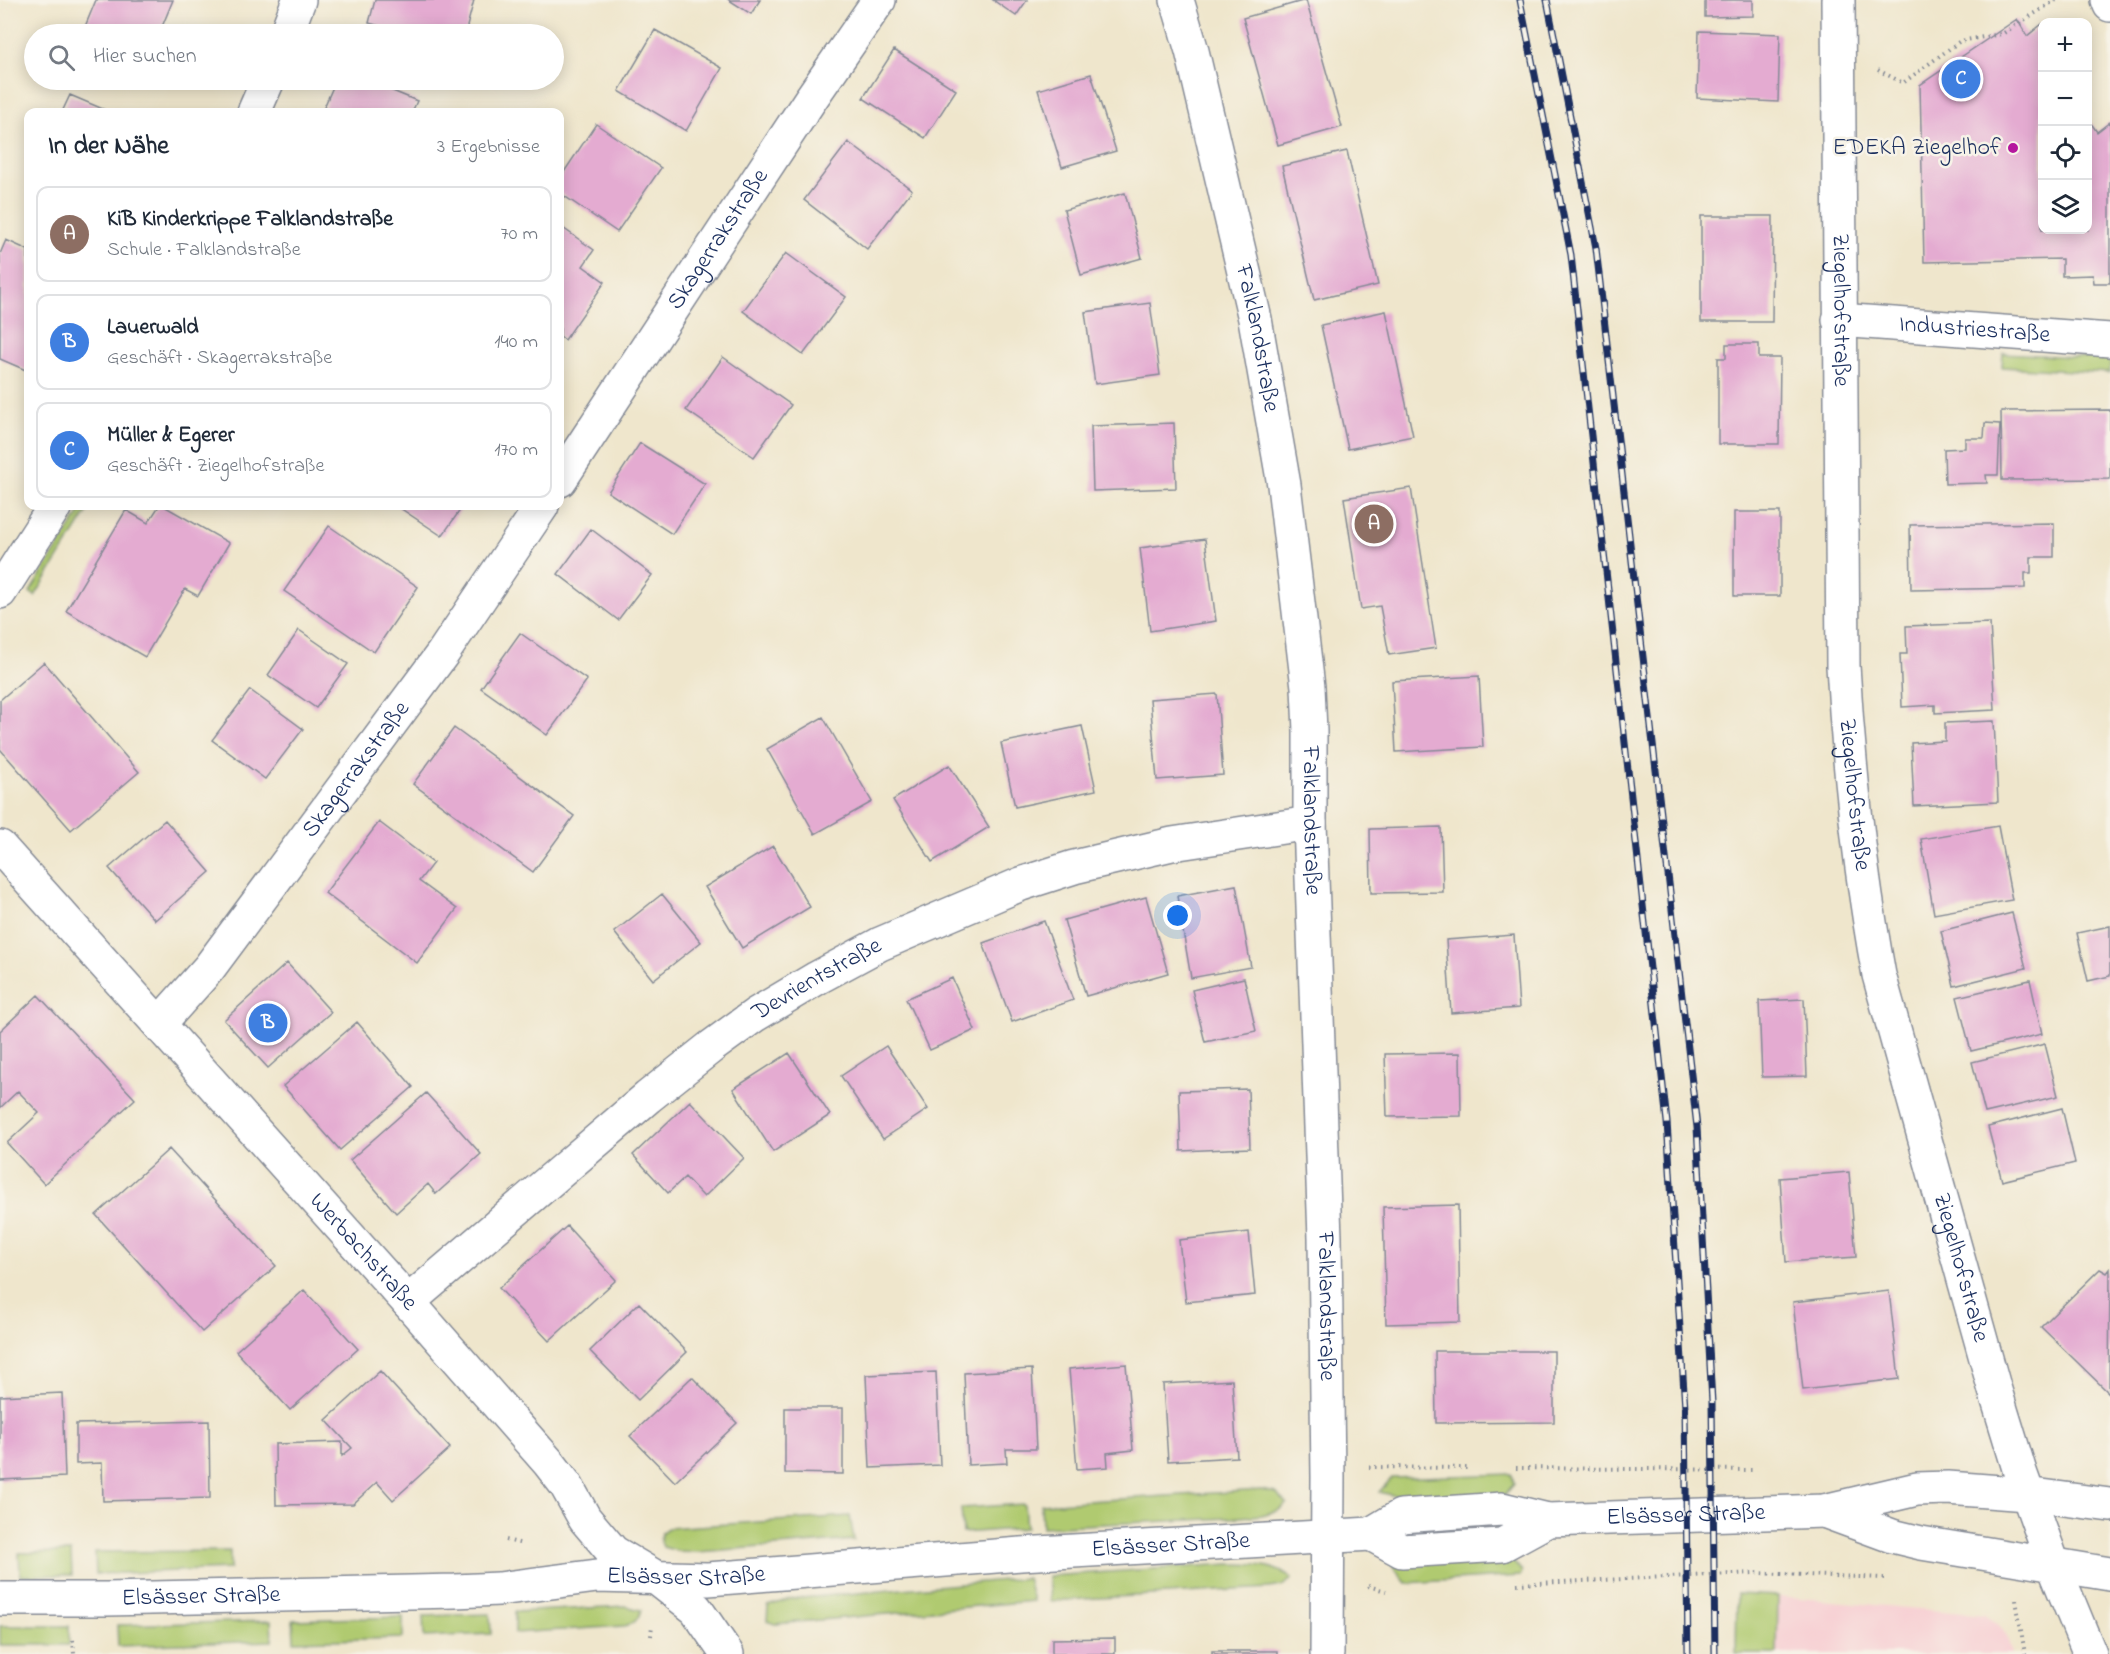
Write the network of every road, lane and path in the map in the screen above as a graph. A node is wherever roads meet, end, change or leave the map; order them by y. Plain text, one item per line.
1 (298, 0) edge
2 (879, 0) edge
3 (1177, 0) edge
4 (1838, 0) edge
5 (2056, 0) edge
6 (2108, 0) edge
7 (2110, 5) edge
8 (290, 24) edge
9 (1837, 66) junction
10 (264, 90) edge
11 (256, 108) edge
12 (1839, 320) junction
13 (2110, 340) edge
14 (564, 474) edge
15 (52, 510) edge
16 (539, 510) edge
17 (0, 592) edge
18 (1310, 823) junction
19 (0, 847) edge
20 (159, 1024) junction
21 (408, 1302) junction
22 (1328, 1467) junction
23 (1470, 1468) dead end
24 (1506, 1468) dead end
25 (1757, 1470) dead end
26 (2027, 1494) junction
27 (2110, 1505) edge
28 (1824, 1511) junction
29 (1327, 1537) junction
30 (2052, 1564) junction
31 (2110, 1574) edge
32 (655, 1577) junction
33 (1887, 1578) dead end
34 (1517, 1584) dead end
35 (1387, 1591) dead end
36 (2016, 1598) dead end
37 (0, 1599) edge
38 (727, 1654) edge
39 (1327, 1654) edge
40 (2025, 1654) edge
41 (2090, 1654) edge

1 - 8 street
2 - 14 street, Skagerrakstraße
3 - 18 street, Falklandstraße
4 - 9 street, Ziegelhofstraße
5 - 9 path
6 - 7 street
9 - 12 street, Ziegelhofstraße
10 - 11 street
12 - 13 street, Industriestraße
12 - 26 street, Ziegelhofstraße
15 - 17 street
16 - 20 street, Skagerrakstraße
18 - 21 street, Devrientstraße
18 - 22 street, Falklandstraße
19 - 20 street, Werbachstraße
20 - 21 street, Werbachstraße
21 - 32 street, Werbachstraße
22 - 23 path
22 - 29 street, Falklandstraße
24 - 25 path
26 - 27 street, Elsässer Straße
26 - 28 street, Elsässer Straße
26 - 30 street, Ziegelhofstraße
28 - 29 street, Elsässer Straße
28 - 30 street, Elsässer Straße
29 - 32 street, Elsässer Straße
29 - 35 path
29 - 39 street, Falklandstraße
30 - 31 street, Elsässer Straße
30 - 41 street, Ziegelhofstraße
32 - 37 street, Elsässer Straße
32 - 38 street, Werbachstraße
33 - 34 path
36 - 40 path

